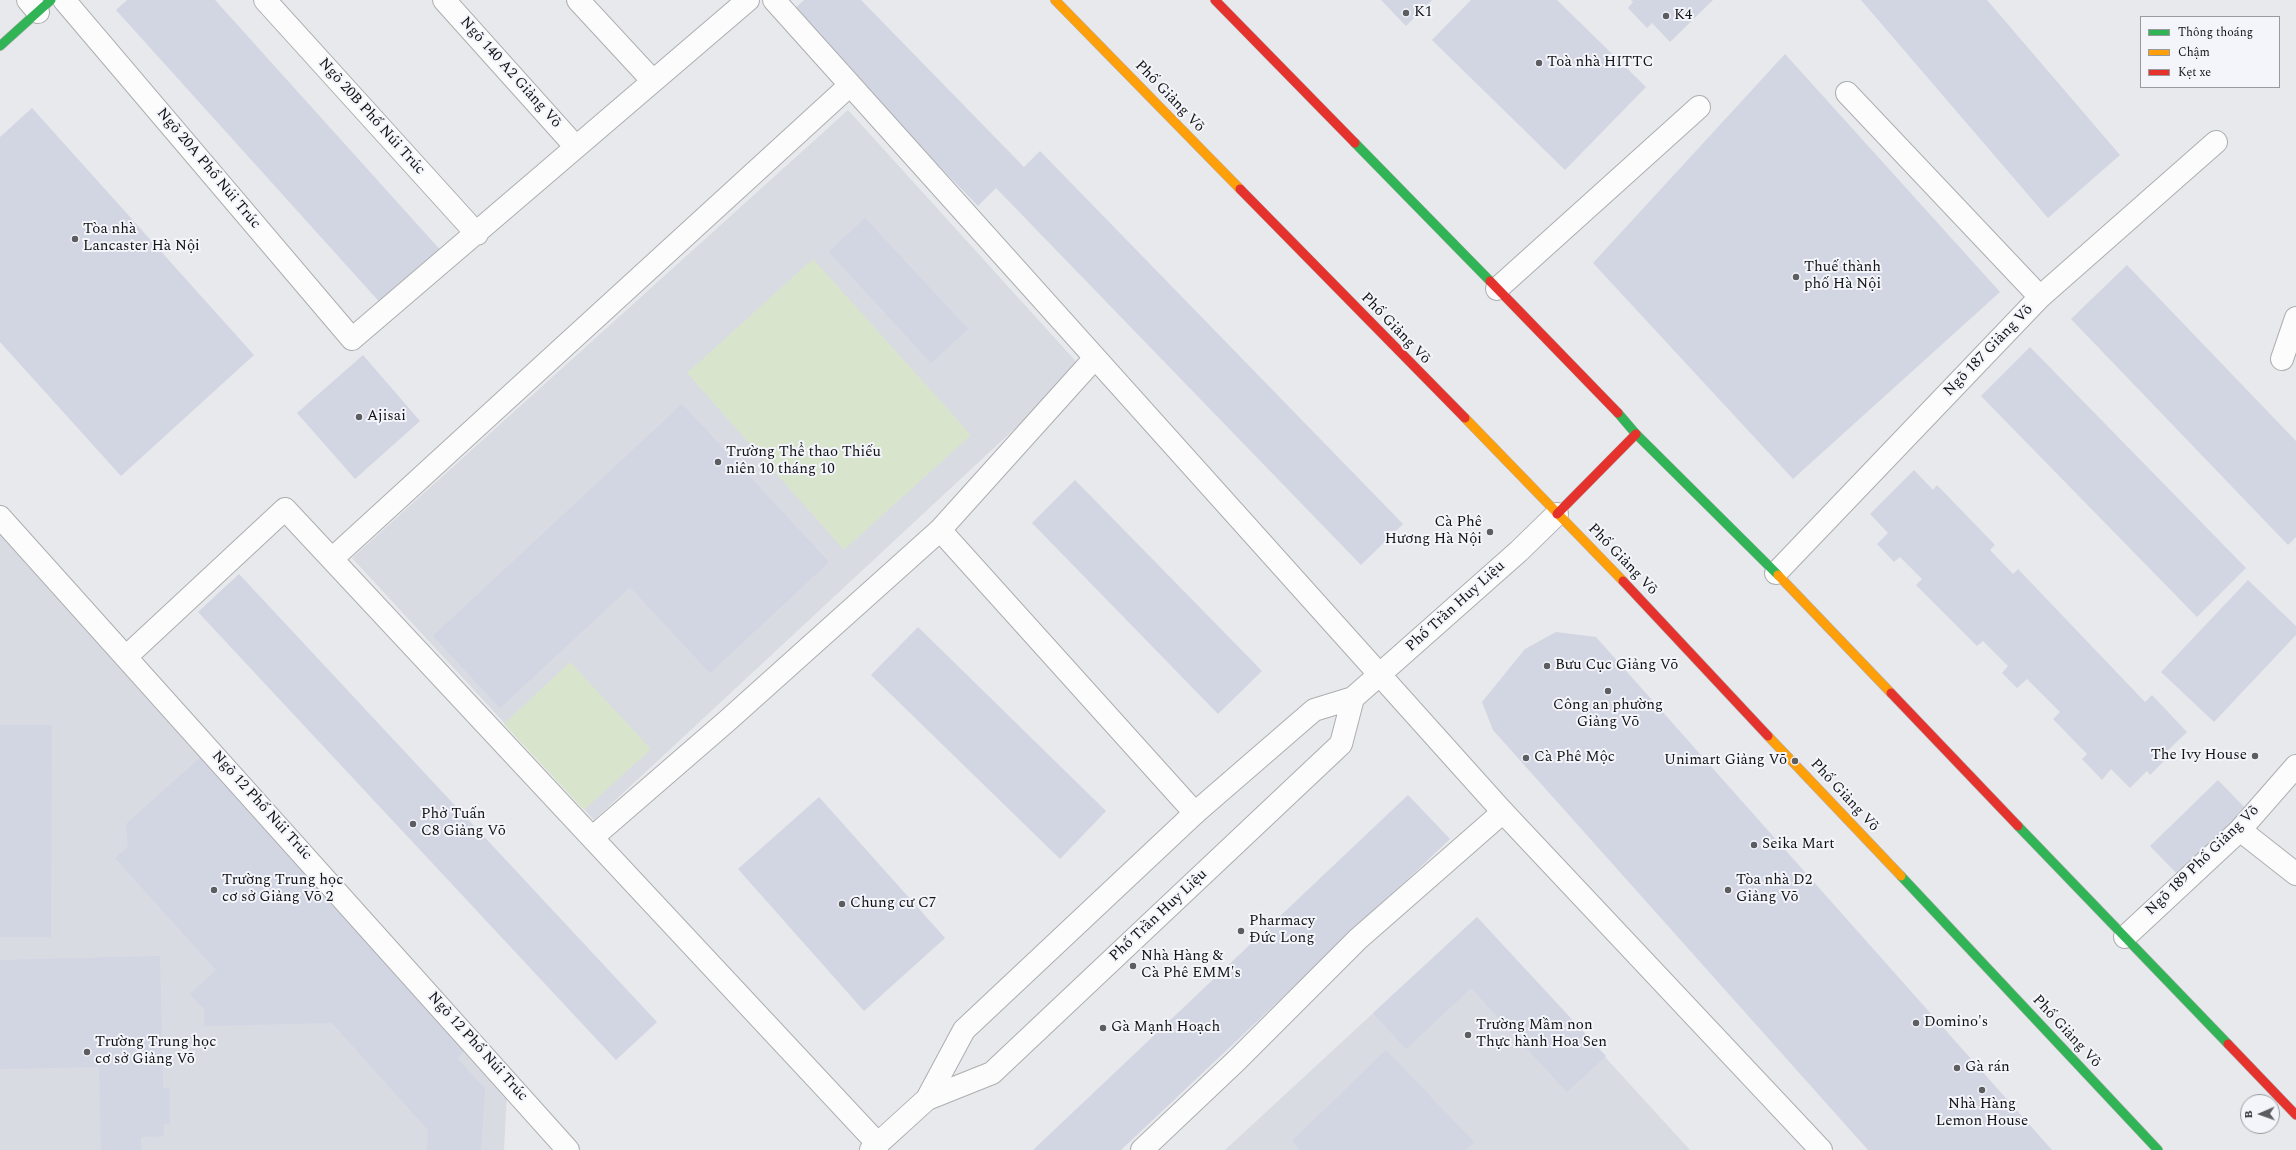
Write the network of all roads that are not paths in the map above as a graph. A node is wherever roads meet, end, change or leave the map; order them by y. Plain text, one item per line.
1 (64, 0) edge
2 (265, 0) edge
3 (444, 0) edge
4 (578, 0) edge
5 (748, 0) edge
6 (774, 0) edge
7 (1055, 0) edge
8 (1215, 0) edge
9 (39, 4) edge
10 (0, 46) edge
11 (652, 80) junction
12 (849, 86) junction
13 (1847, 93) dead end
14 (1699, 107) dead end
15 (2216, 142) dead end
16 (575, 146) junction
17 (477, 234) junction
18 (1497, 289) junction
19 (2040, 297) junction
20 (2296, 318) edge
21 (1094, 359) junction
22 (2282, 359) dead end
23 (1636, 434) junction
24 (1557, 514) junction
25 (0, 517) edge
26 (940, 530) junction
27 (333, 558) junction
28 (1776, 573) junction
29 (127, 656) junction
30 (1379, 675) junction
31 (1353, 698) junction
32 (2296, 766) edge
33 (1503, 812) junction
34 (1195, 813) junction
35 (2240, 830) junction
36 (592, 837) junction
37 (2296, 874) edge
38 (2124, 937) junction
39 (928, 1099) junction
40 (2296, 1115) edge
41 (878, 1148) edge
42 (568, 1150) edge
43 (1142, 1150) edge
44 (1821, 1150) edge
45 (2158, 1150) edge

1 - 17 street, Ngõ 20A Phố Núi Trúc
2 - 17 street, Ngõ 20B Phố Núi Trúc
3 - 16 street, Ngõ 140 A2 Giảng Võ
4 - 11 street
5 - 11 street
6 - 12 street
7 - 24 main road, Phố Giảng Võ
8 - 18 main road
9 - 10 main road
11 - 16 street
12 - 21 street
12 - 27 street
13 - 19 street
14 - 18 street
15 - 19 street, Ngõ 187 Giảng Võ
16 - 17 street
18 - 23 main road
19 - 28 street, Ngõ 187 Giảng Võ
20 - 22 street
21 - 26 street
21 - 30 street
23 - 24 main road
23 - 28 main road
24 - 30 street, Phố Trần Huy Liệu
24 - 45 main road, Phố Giảng Võ
25 - 29 street, Ngõ 12 Phố Núi Trúc
26 - 34 street
26 - 36 street
27 - 29 street
27 - 36 street
28 - 38 main road
29 - 42 street, Ngõ 12 Phố Núi Trúc
30 - 31 street, Phố Trần Huy Liệu
30 - 33 street
31 - 34 street, Phố Trần Huy Liệu
31 - 39 street, Phố Trần Huy Liệu
32 - 35 street, Ngõ 189 Phố Giảng Võ
33 - 43 street
33 - 44 street
34 - 39 street, Phố Trần Huy Liệu
35 - 37 street
35 - 38 street, Ngõ 189 Phố Giảng Võ
36 - 41 street
38 - 40 main road
39 - 41 street, Phố Trần Huy Liệu

